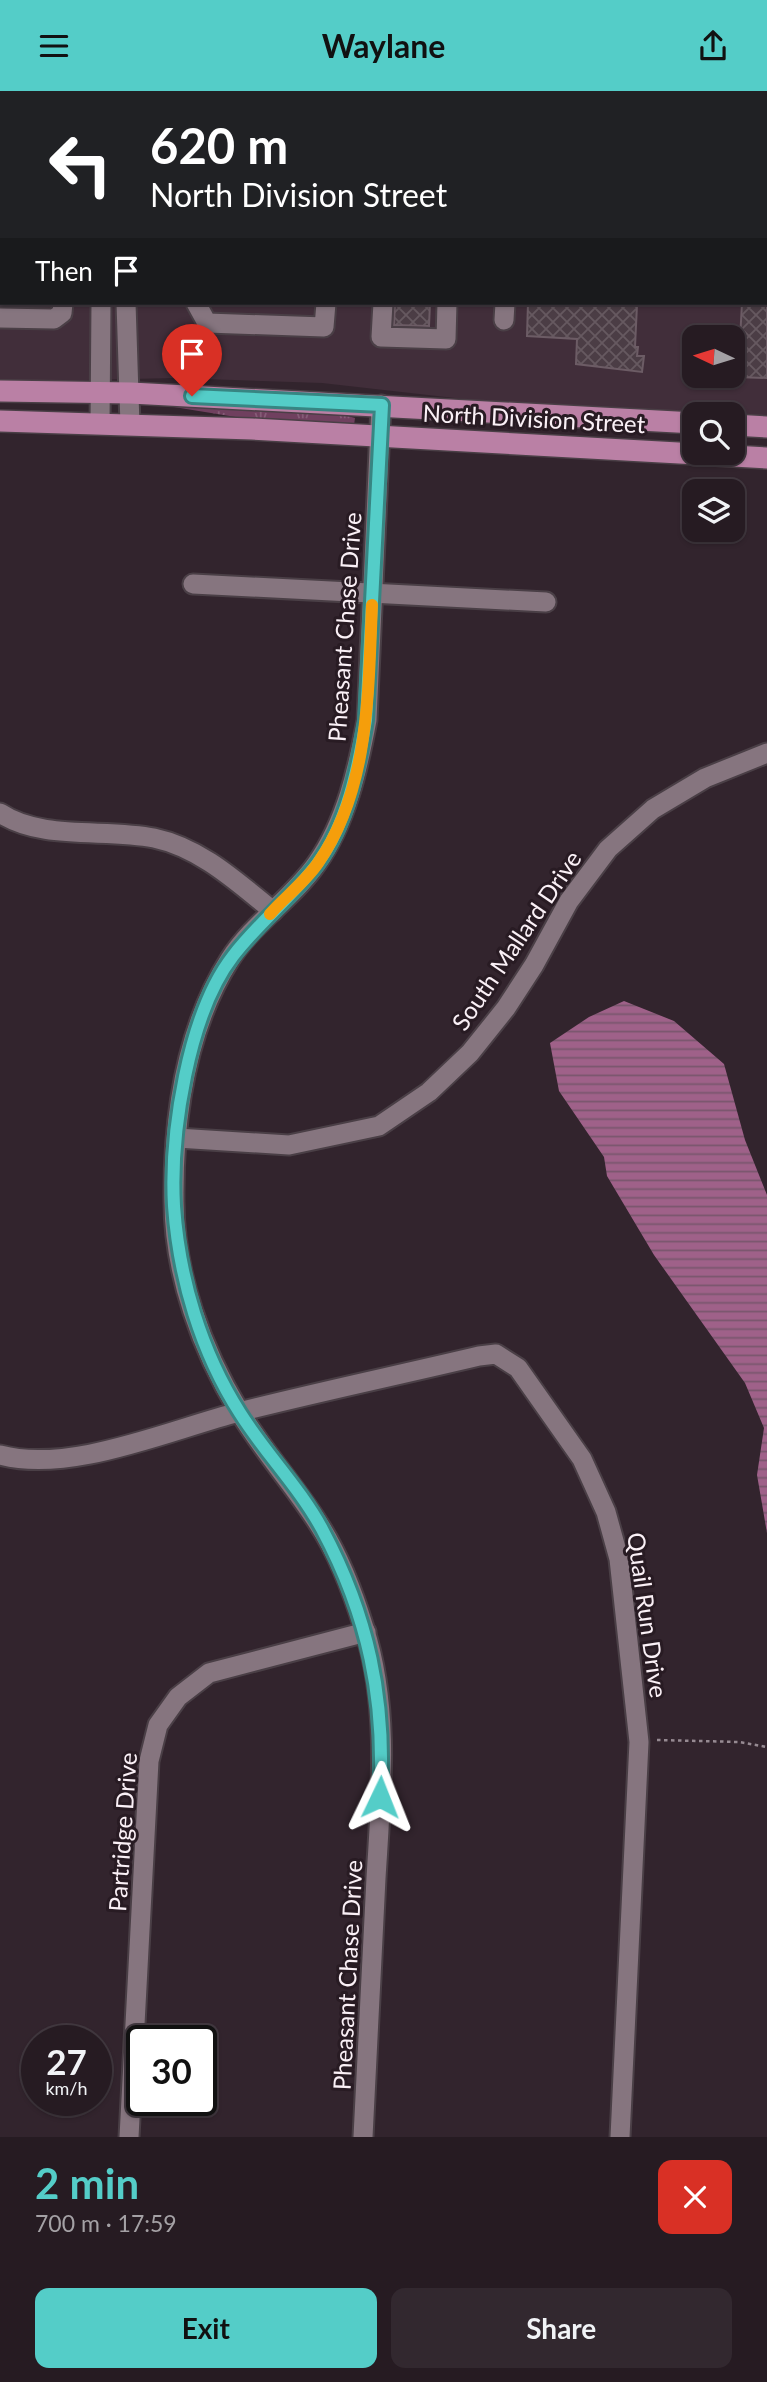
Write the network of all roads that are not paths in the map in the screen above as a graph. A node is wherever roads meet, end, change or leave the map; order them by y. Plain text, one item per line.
1 (101, 305) edge
2 (126, 305) edge
3 (197, 305) edge
4 (326, 305) edge
5 (383, 305) edge
6 (447, 305) edge
7 (58, 311) edge
8 (0, 318) edge
9 (0, 391) edge
10 (100, 393) junction
11 (131, 393) junction
12 (382, 405) junction
13 (0, 421) edge
14 (682, 422) edge
15 (100, 424) junction
16 (130, 425) junction
17 (745, 426) edge
18 (767, 427) edge
19 (380, 436) junction
20 (767, 458) edge
21 (193, 584) dead end
22 (372, 592) junction
23 (546, 602) dead end
24 (767, 753) edge
25 (0, 813) edge
26 (273, 911) junction
27 (177, 1137) junction
28 (239, 1412) junction
29 (0, 1455) edge
30 (366, 1632) junction
31 (129, 2137) edge
32 (363, 2137) edge
33 (620, 2137) edge

1 - 10 street
2 - 11 street
3 - 4 street
5 - 6 street
7 - 8 street
9 - 10 main road, North Division Street
10 - 11 main road, North Division Street
10 - 15 street
11 - 12 main road, North Division Street
11 - 16 street
12 - 14 main road, North Division Street
12 - 19 street, Pheasant Chase Drive
13 - 15 main road, North Division Street
15 - 16 main road, North Division Street
16 - 19 main road, North Division Street
17 - 18 main road
19 - 20 main road, North Division Street
19 - 22 street, Pheasant Chase Drive
21 - 22 street
22 - 23 street
22 - 26 street, Pheasant Chase Drive
24 - 27 street, South Mallard Drive
25 - 26 street
26 - 27 street, Pheasant Chase Drive
27 - 28 street, Pheasant Chase Drive
28 - 29 street, Quail Run Drive
28 - 30 street, Pheasant Chase Drive
28 - 33 street, Quail Run Drive
30 - 31 street, Partridge Drive
30 - 32 street, Pheasant Chase Drive

